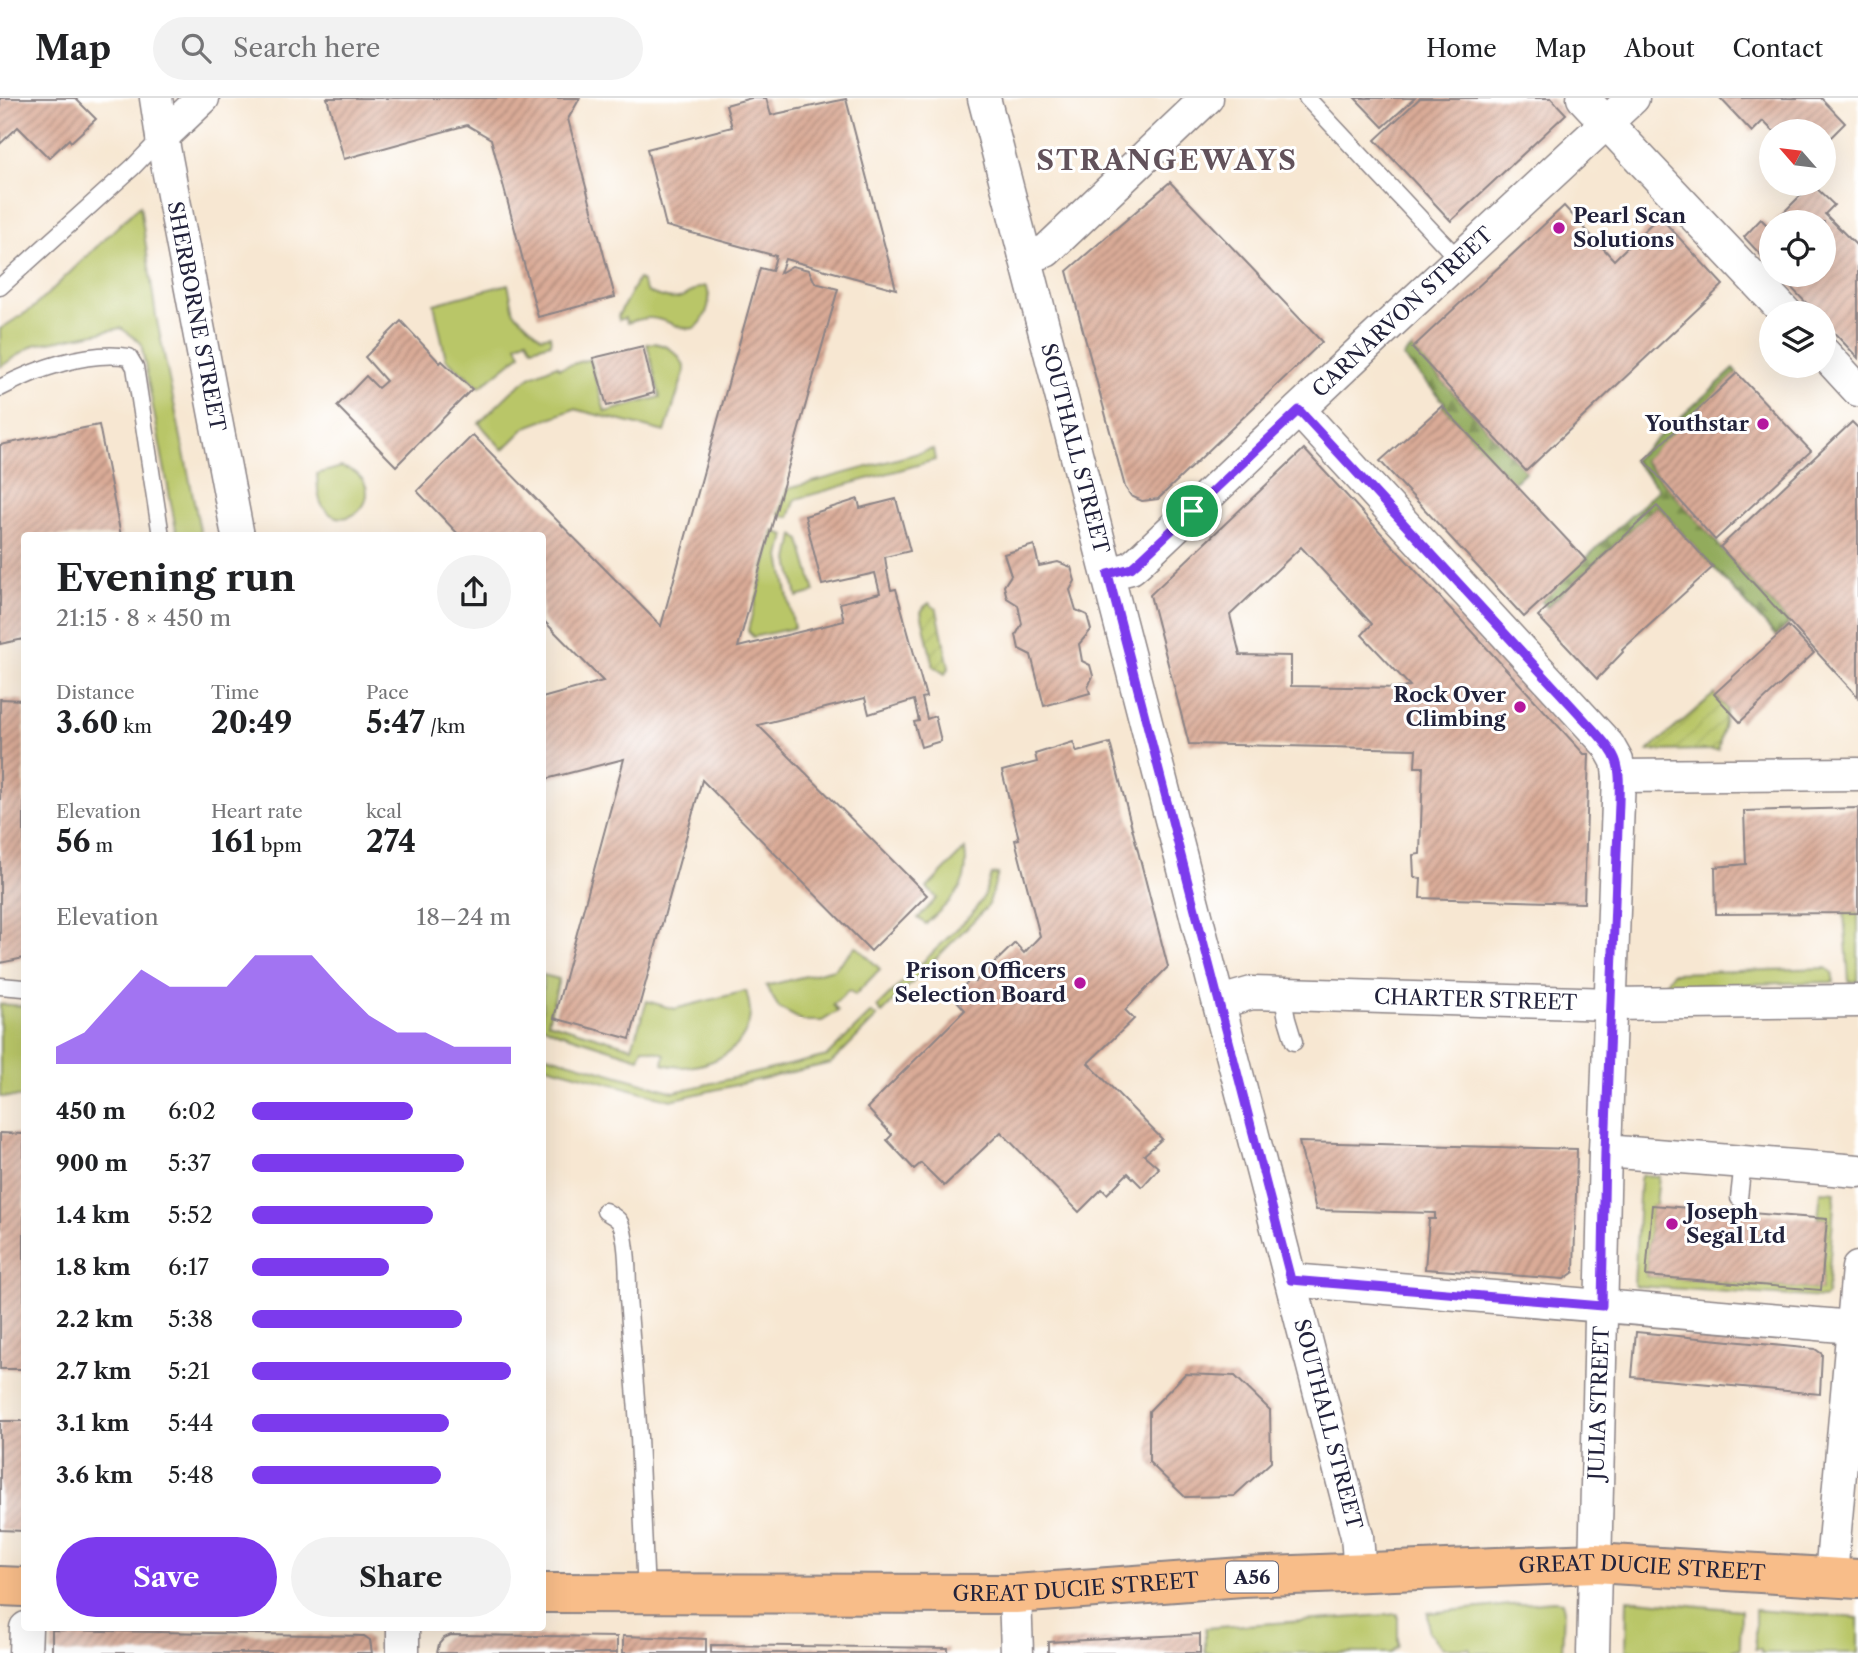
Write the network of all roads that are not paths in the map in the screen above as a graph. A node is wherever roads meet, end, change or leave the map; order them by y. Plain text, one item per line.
1 (156, 98) edge
2 (203, 98) edge
3 (984, 98) edge
4 (1207, 98) edge
5 (1307, 98) edge
6 (1583, 98) edge
7 (1633, 98) edge
8 (1608, 122) junction
9 (162, 136) junction
10 (1025, 257) junction
11 (1459, 260) junction
12 (0, 287) edge
13 (1775, 301) edge
14 (1836, 367) edge
15 (0, 388) edge
16 (1858, 390) edge
17 (1299, 410) junction
18 (160, 532) edge
19 (237, 532) edge
20 (1108, 574) junction
21 (1858, 774) edge
22 (1619, 776) junction
23 (0, 986) edge
24 (21, 988) edge
25 (1282, 994) junction
26 (1858, 1001) edge
27 (1220, 1002) junction
28 (1610, 1004) junction
29 (1294, 1042) dead end
30 (1605, 1151) junction
31 (1743, 1162) junction
32 (1858, 1171) edge
33 (1739, 1198) dead end
34 (605, 1211) dead end
35 (1858, 1268) edge
36 (1291, 1280) junction
37 (1602, 1306) junction
38 (1853, 1327) junction
39 (1595, 1563) junction
40 (1360, 1572) junction
41 (1844, 1578) edge
42 (0, 1586) edge
43 (21, 1587) edge
44 (546, 1593) edge
45 (646, 1594) junction
46 (1015, 1594) junction
47 (26, 1631) edge
48 (403, 1631) edge
49 (25, 1653) edge
50 (403, 1653) edge
51 (1017, 1653) edge
52 (1593, 1653) edge

1 - 9 street, SHERBORNE STREET
2 - 9 street
3 - 10 street, SOUTHALL STREET
4 - 10 street
5 - 11 lane
6 - 8 street
7 - 8 street, CARNARVON STREET
8 - 11 street, CARNARVON STREET
8 - 13 street
9 - 12 lane
9 - 19 street, SHERBORNE STREET
10 - 20 street, SOUTHALL STREET
11 - 17 street, CARNARVON STREET
14 - 16 street
15 - 18 lane
17 - 20 street, CARNARVON STREET
17 - 22 street
20 - 27 street, SOUTHALL STREET
21 - 22 street
22 - 28 street, JULIA STREET
23 - 24 lane
25 - 27 street, CHARTER STREET
25 - 28 street, CHARTER STREET
25 - 29 lane
26 - 28 street, CHARTER STREET
27 - 36 street, SOUTHALL STREET
28 - 30 street, JULIA STREET
30 - 31 street
30 - 37 street, JULIA STREET
31 - 32 street
31 - 33 lane
34 - 45 lane
35 - 38 street
36 - 37 street
36 - 40 street, SOUTHALL STREET
37 - 38 street
37 - 39 street, JULIA STREET
38 - 41 street
39 - 40 highway, GREAT DUCIE STREET / A56
39 - 41 highway, GREAT DUCIE STREET / A56
39 - 52 street, JULIA STREET
40 - 46 highway, GREAT DUCIE STREET / A56
42 - 43 highway
44 - 45 highway, GREAT DUCIE STREET / A56
45 - 46 highway, GREAT DUCIE STREET / A56
46 - 51 street
47 - 49 street
48 - 50 street

